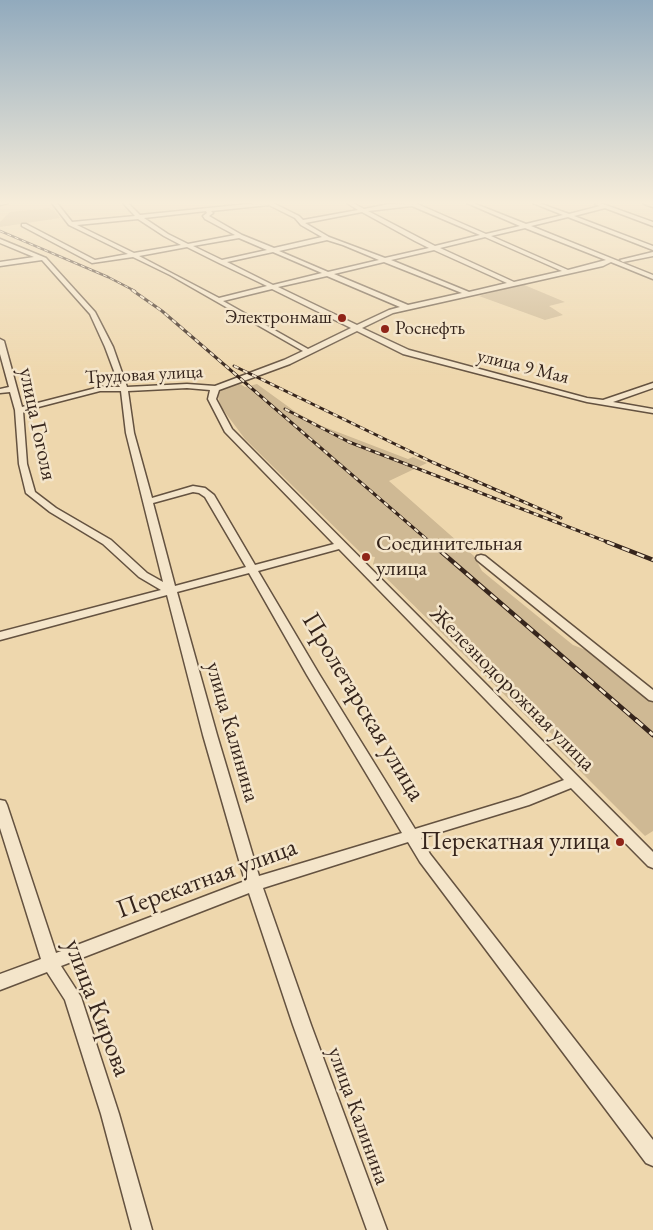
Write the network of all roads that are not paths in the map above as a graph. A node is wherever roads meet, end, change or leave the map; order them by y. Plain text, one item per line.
1 (25, 260) edge
2 (43, 260) edge
3 (88, 260) edge
4 (108, 260) edge
5 (145, 260) edge
6 (218, 260) edge
7 (228, 260) edge
8 (299, 260) edge
9 (381, 260) edge
10 (384, 260) edge
11 (461, 260) edge
12 (541, 260) edge
13 (609, 260) edge
14 (610, 260) edge
15 (221, 262) junction
16 (0, 264) edge
17 (568, 272) junction
18 (327, 273) junction
19 (653, 277) edge
20 (513, 284) junction
21 (272, 287) junction
22 (467, 293) junction
23 (218, 300) junction
24 (406, 307) junction
25 (356, 329) junction
26 (375, 338) junction
27 (0, 341) edge
28 (334, 341) junction
29 (309, 352) junction
30 (653, 386) edge
31 (216, 388) junction
32 (14, 389) junction
33 (0, 391) edge
34 (124, 393) junction
35 (602, 403) junction
36 (19, 410) junction
37 (653, 411) edge
38 (147, 502) junction
39 (342, 545) junction
40 (481, 558) dead end
41 (252, 568) junction
42 (171, 591) junction
43 (0, 636) edge
44 (653, 697) edge
45 (576, 781) junction
46 (0, 805) edge
47 (413, 836) junction
48 (653, 862) edge
49 (254, 884) junction
50 (51, 964) junction
51 (0, 982) edge
52 (653, 1156) edge
53 (142, 1230) edge
54 (377, 1230) edge

1 - 16 street
2 - 34 street, улица Калинина
3 - 4 street
5 - 23 street
6 - 15 street, улица 9 Мая
7 - 15 street
8 - 18 street
9 - 18 street
10 - 22 street
11 - 20 street
12 - 17 street
13 - 17 street, Трудовая улица
14 - 19 street
15 - 21 street, улица 9 Мая
17 - 20 street, Трудовая улица
18 - 21 street
18 - 24 street
20 - 22 street, Трудовая улица
21 - 23 street
21 - 25 street, улица 9 Мая
22 - 24 street, Трудовая улица
23 - 29 street
24 - 25 street, Трудовая улица
25 - 26 street, улица 9 Мая
25 - 28 street, Трудовая улица
26 - 28 street
26 - 35 street, улица 9 Мая
27 - 32 street, улица Гоголя
28 - 29 street, Трудовая улица
29 - 31 street, Трудовая улица
30 - 35 street
31 - 34 street, Трудовая улица
31 - 39 street, Железнодорожная улица
32 - 33 street
32 - 36 street, улица Гоголя
34 - 36 street, Трудовая улица
34 - 38 street, улица Калинина
35 - 37 street, улица 9 Мая
36 - 42 street, улица Гоголя
38 - 41 street, Пролетарская улица
38 - 42 street, улица Калинина
39 - 41 street
39 - 45 street, Железнодорожная улица
40 - 44 street
41 - 42 street
41 - 47 street, Пролетарская улица
42 - 43 street
42 - 49 street, улица Калинина
45 - 47 street, Перекатная улица
45 - 48 street, Железнодорожная улица
46 - 50 street, улица Кирова
47 - 49 street, Перекатная улица
47 - 52 street, Пролетарская улица
49 - 50 street, Перекатная улица
49 - 54 street, улица Калинина
50 - 51 street, Перекатная улица
50 - 53 street, улица Кирова

